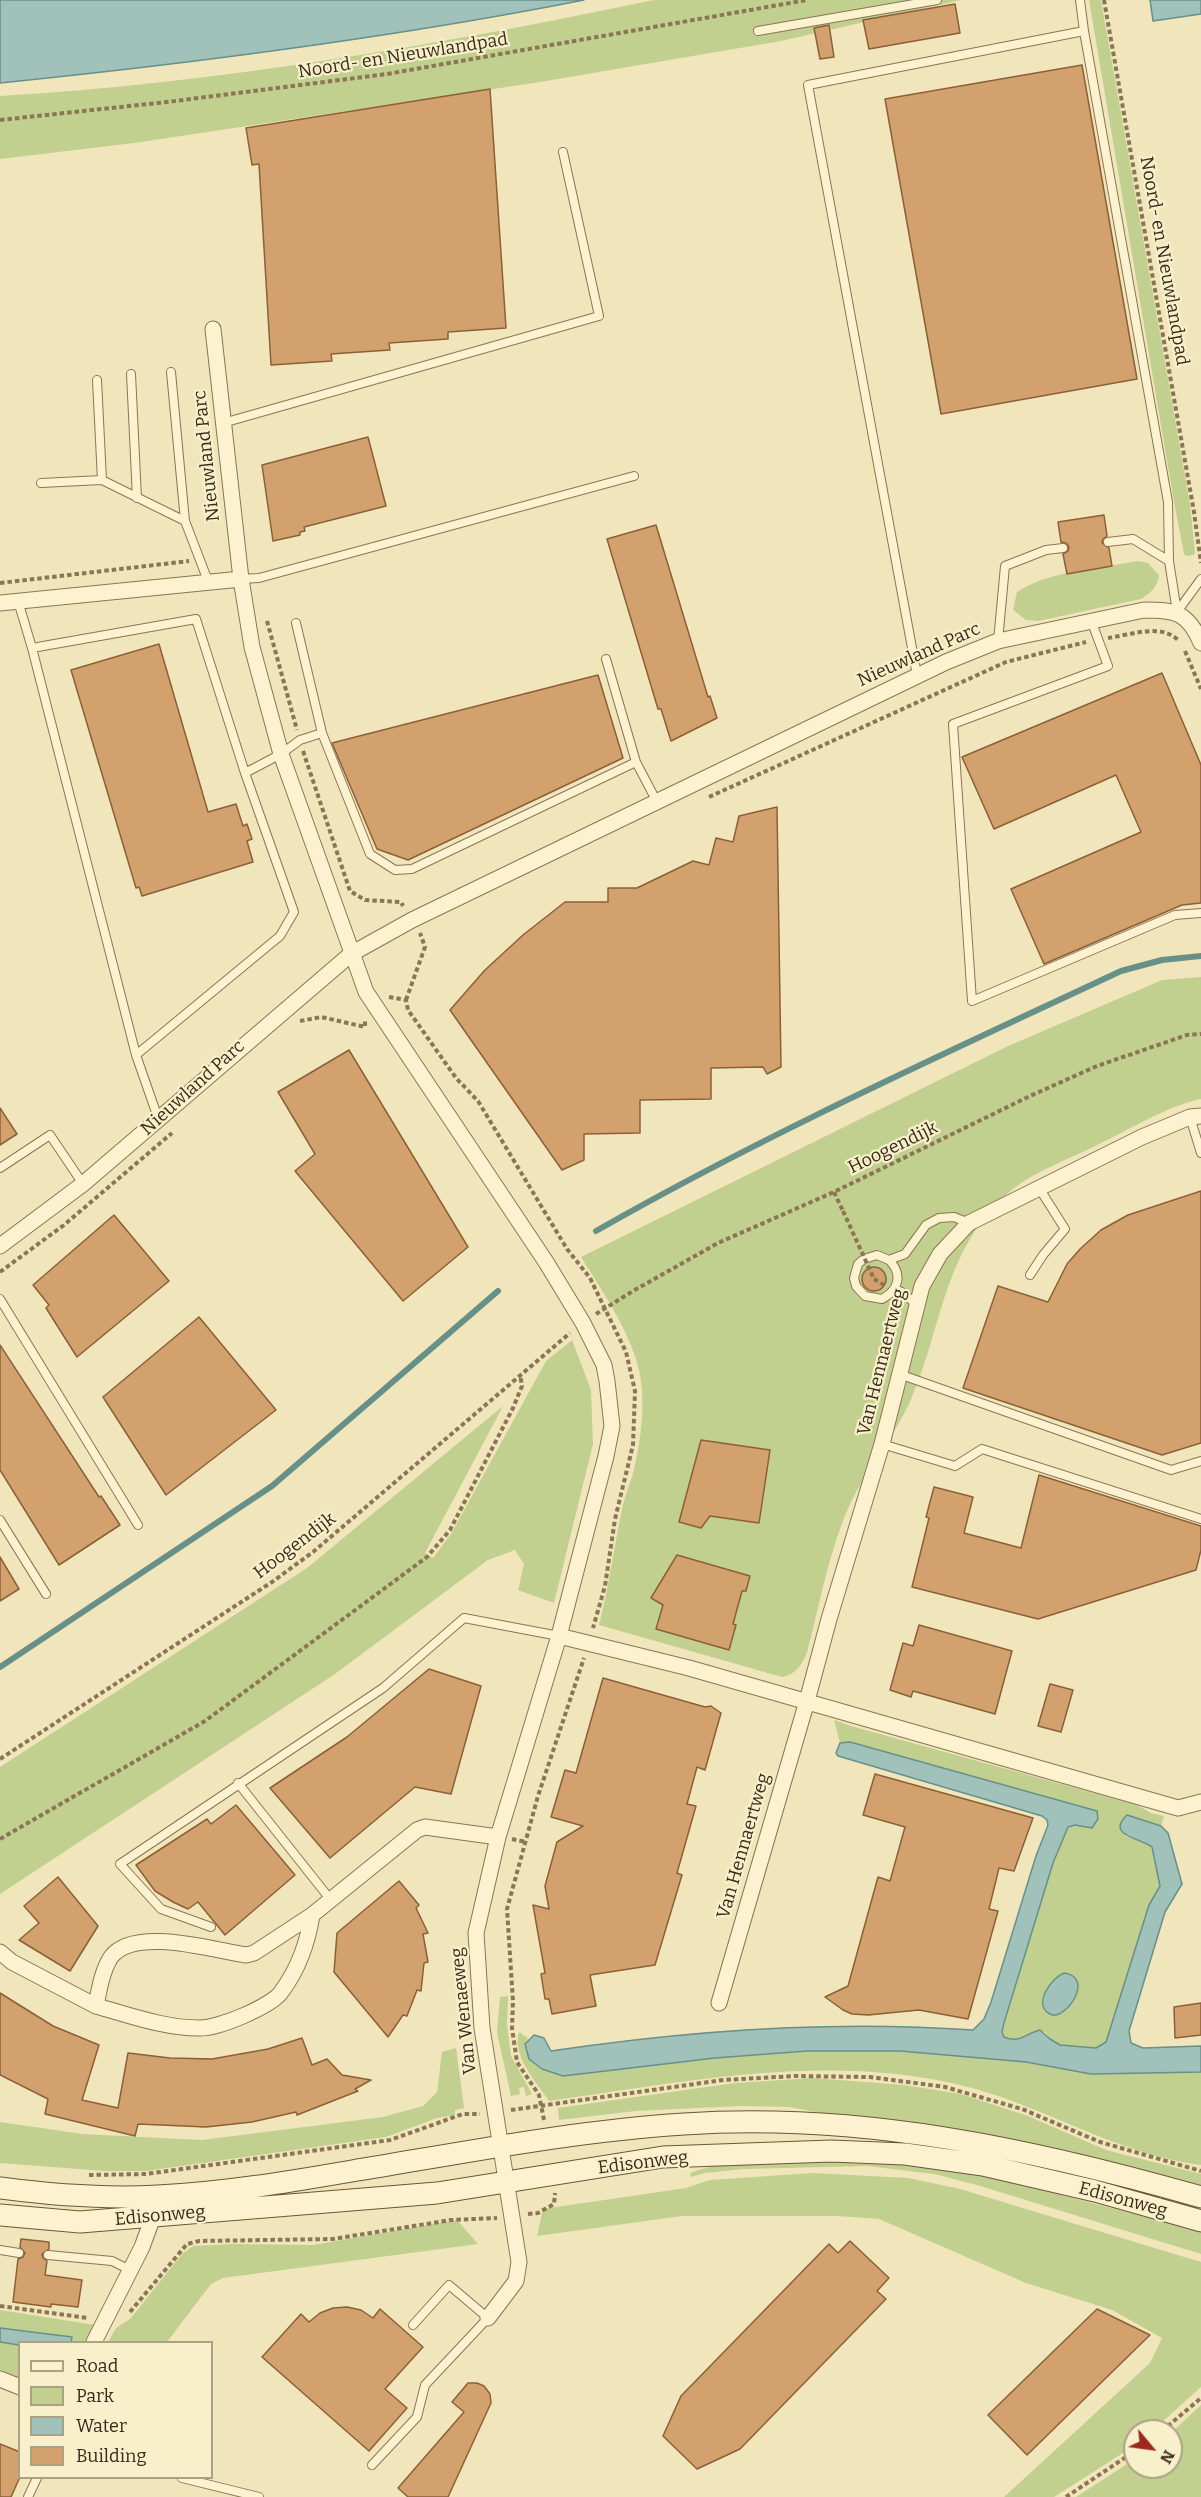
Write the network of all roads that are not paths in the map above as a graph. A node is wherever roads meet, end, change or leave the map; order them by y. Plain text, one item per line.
1 (937, 0) edge
2 (1080, 0) edge
3 (758, 31) dead end
4 (1084, 31) junction
5 (563, 152) dead end
6 (213, 329) dead end
7 (171, 372) dead end
8 (131, 374) dead end
9 (98, 380) dead end
10 (223, 423) junction
11 (634, 476) dead end
12 (102, 480) junction
13 (41, 483) dead end
14 (137, 498) junction
15 (185, 521) junction
16 (1108, 542) dead end
17 (1062, 548) dead end
18 (1169, 561) junction
19 (240, 579) junction
20 (1201, 579) edge
21 (208, 581) junction
22 (18, 601) junction
23 (0, 603) edge
24 (1177, 612) junction
25 (1091, 620) junction
26 (296, 623) dead end
27 (998, 641) junction
28 (1201, 643) edge
29 (32, 648) junction
30 (606, 659) dead end
31 (918, 675) junction
32 (322, 733) junction
33 (281, 754) junction
34 (636, 762) junction
35 (245, 773) junction
36 (657, 802) junction
37 (1201, 913) edge
38 (351, 954) junction
39 (136, 1055) junction
40 (1196, 1116) edge
41 (158, 1118) junction
42 (1201, 1153) edge
43 (0, 1168) edge
44 (82, 1184) junction
45 (1039, 1188) junction
46 (969, 1223) junction
47 (0, 1246) edge
48 (889, 1260) junction
49 (1030, 1275) dead end
50 (894, 1289) junction
51 (0, 1299) edge
52 (918, 1305) junction
53 (583, 1323) joint
54 (899, 1374) junction
55 (882, 1444) junction
56 (1201, 1461) edge
57 (1201, 1519) edge
58 (0, 1520) edge
59 (138, 1525) dead end
60 (46, 1594) dead end
61 (559, 1635) junction
62 (807, 1701) junction
63 (238, 1783) junction
64 (1201, 1802) edge
65 (498, 1837) junction
66 (330, 1899) junction
67 (312, 1915) junction
68 (212, 1927) dead end
69 (0, 1952) edge
70 (719, 2003) dead end
71 (96, 2006) junction
72 (501, 2146) junction
73 (507, 2183) junction
74 (0, 2188) edge
75 (160, 2196) junction
76 (1201, 2197) edge
77 (0, 2215) edge
78 (154, 2216) junction
79 (1201, 2221) edge
80 (0, 2250) edge
81 (19, 2253) dead end
82 (48, 2255) dead end
83 (130, 2270) junction
84 (488, 2318) junction
85 (413, 2325) dead end
86 (95, 2341) edge
87 (0, 2379) edge
88 (18, 2386) edge
89 (372, 2465) dead end
90 (37, 2479) edge
91 (186, 2479) edge
92 (28, 2497) edge
93 (259, 2497) edge

1 - 3 lane
2 - 4 lane
4 - 18 lane
4 - 31 lane
5 - 10 lane
6 - 10 street, Nieuwland Parc
7 - 15 lane
8 - 14 lane
9 - 12 lane
10 - 19 street, Nieuwland Parc
11 - 19 lane
12 - 13 lane
12 - 14 lane
14 - 15 lane
15 - 21 lane
16 - 18 lane
17 - 27 lane
18 - 24 lane
19 - 21 street
19 - 33 street, Nieuwland Parc
20 - 24 lane
21 - 22 street
22 - 23 street
22 - 29 lane
24 - 25 street, Nieuwland Parc
24 - 28 street
25 - 27 street, Nieuwland Parc
25 - 37 lane
26 - 32 lane
27 - 31 street, Nieuwland Parc
29 - 35 lane
29 - 39 lane
30 - 34 lane
31 - 36 street, Nieuwland Parc
32 - 33 lane
32 - 34 lane
33 - 35 lane
33 - 38 street, Nieuwland Parc
34 - 36 lane
35 - 39 lane
36 - 38 street, Nieuwland Parc
38 - 41 street, Nieuwland Parc
38 - 53 street, Nieuwland Parc
39 - 41 lane
40 - 42 lane
40 - 45 street, Van Hennaertweg
41 - 44 street, Nieuwland Parc
43 - 44 lane
44 - 47 street, Nieuwland Parc
45 - 46 street, Van Hennaertweg
45 - 49 lane
46 - 48 lane
46 - 52 street, Van Hennaertweg
48 - 50 lane
48 - 50 lane
50 - 52 lane
51 - 59 lane
52 - 54 street, Van Hennaertweg
53 - 61 street, Van Wenaeweg
54 - 55 street, Van Hennaertweg
54 - 56 lane
55 - 57 lane
55 - 62 street, Van Hennaertweg
58 - 60 lane
61 - 62 street
61 - 63 lane
61 - 65 street, Van Wenaeweg
62 - 64 street
62 - 70 street, Van Hennaertweg
63 - 66 lane
63 - 68 lane
65 - 66 street
65 - 72 street, Van Wenaeweg
66 - 67 street
67 - 71 street
67 - 71 street
69 - 71 street
72 - 73 street, Van Wenaeweg
72 - 75 main road, Edisonweg
72 - 76 main road, Edisonweg
73 - 78 main road, Edisonweg
73 - 79 main road, Edisonweg
73 - 84 street, Van Wenaeweg
74 - 75 main road, Edisonweg
75 - 78 street
77 - 78 main road, Edisonweg
78 - 83 street
80 - 81 lane
82 - 83 lane
83 - 86 street
84 - 85 lane
84 - 89 lane
87 - 88 street
90 - 92 lane
91 - 93 lane

